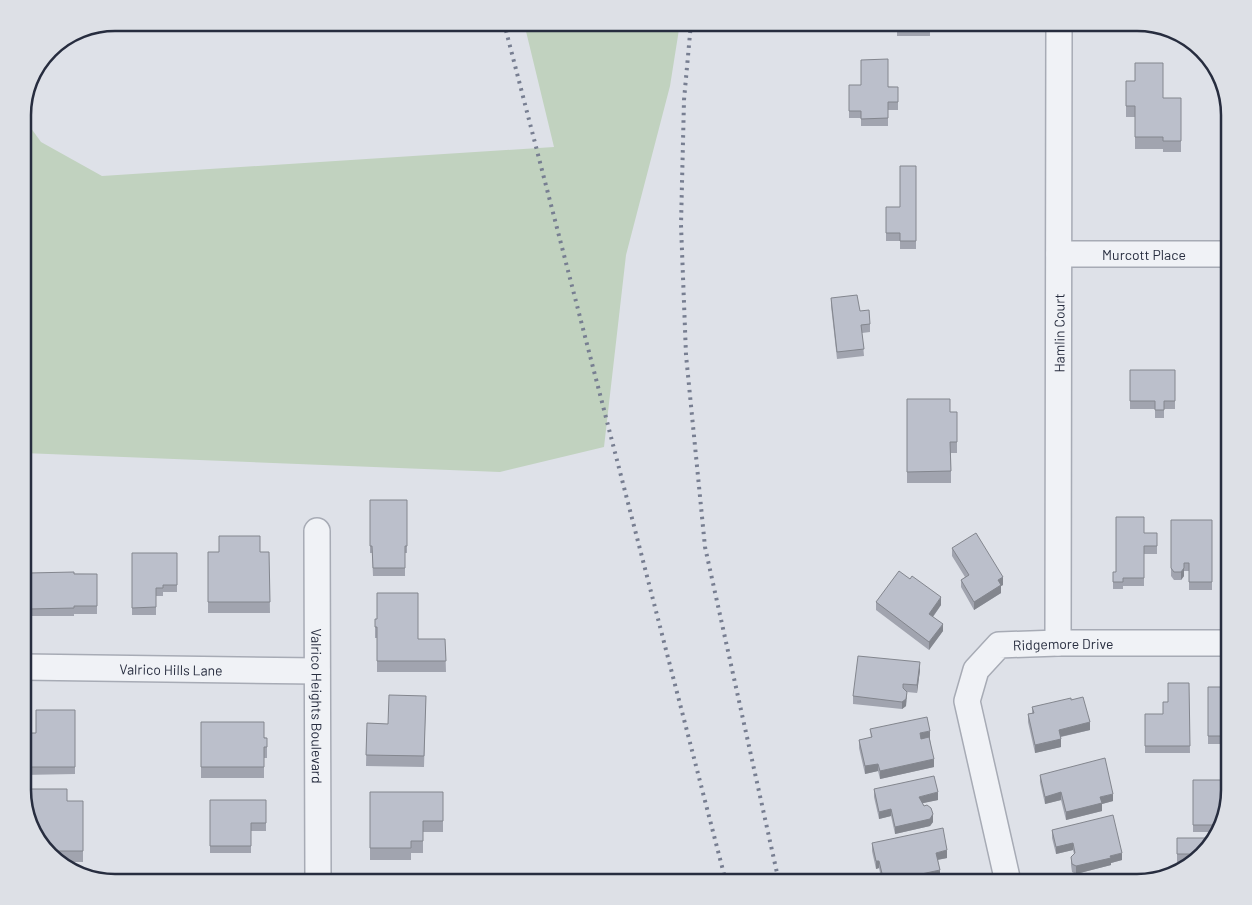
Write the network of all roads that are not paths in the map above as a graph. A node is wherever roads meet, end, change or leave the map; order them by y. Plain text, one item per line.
1 (1059, 31) edge
2 (1059, 254) junction
3 (1221, 254) edge
4 (318, 531) dead end
5 (1058, 643) junction
6 (1221, 644) edge
7 (31, 667) edge
8 (317, 671) junction
9 (318, 874) edge
10 (1006, 874) edge

1 - 2 street, Hamlin Court
2 - 3 street, Murcott Place
2 - 5 street, Hamlin Court
4 - 8 street, Valrico Heights Boulevard
5 - 6 street, Ridgemore Drive
5 - 10 street, Ridgemore Drive
7 - 8 street, Valrico Hills Lane
8 - 9 street, Valrico Heights Boulevard

